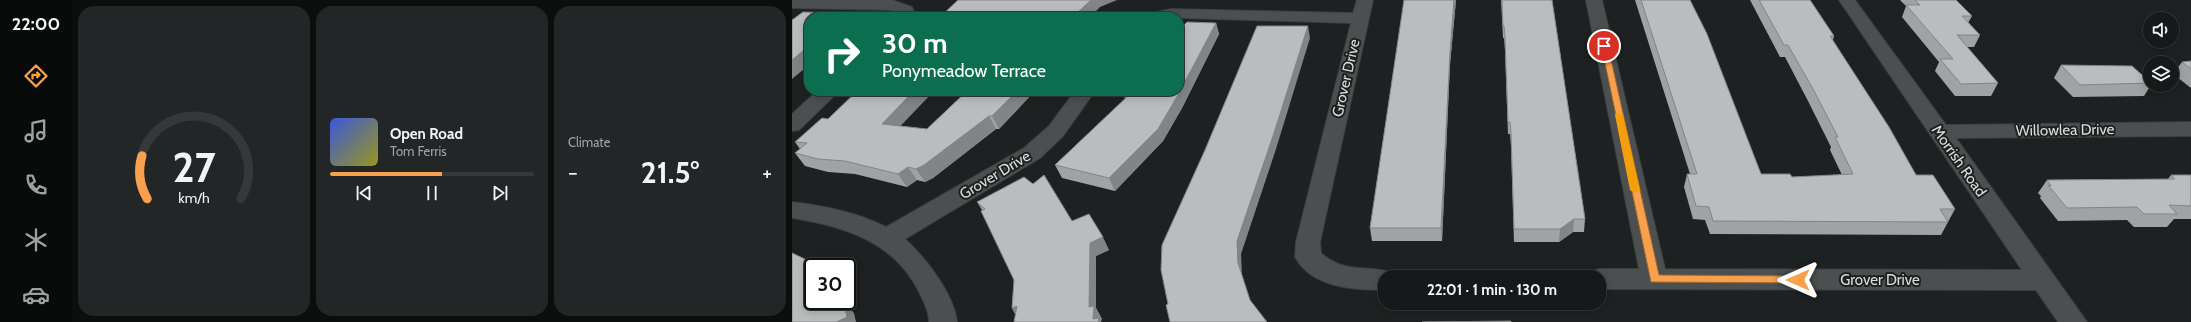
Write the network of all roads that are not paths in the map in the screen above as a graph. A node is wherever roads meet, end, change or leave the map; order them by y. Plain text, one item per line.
1 (1594, 0) edge
2 (1847, 0) edge
3 (792, 3) edge
4 (1363, 9) edge
5 (906, 12) edge
6 (1184, 14) edge
7 (824, 96) edge
8 (1081, 96) edge
9 (792, 125) edge
10 (2191, 129) edge
11 (1939, 132) junction
12 (792, 210) edge
13 (887, 238) junction
14 (1606, 279) edge
15 (1654, 279) junction
16 (1378, 280) edge
17 (2042, 280) junction
18 (943, 322) edge
19 (2073, 322) edge

1 - 15 street
2 - 11 street, Morrish Road
3 - 5 street
4 - 6 street, Grover Drive
4 - 16 street, Grover Drive
7 - 9 street
8 - 13 street, Grover Drive
10 - 11 street, Willowlea Drive
11 - 17 street, Morrish Road
12 - 13 street
13 - 18 street
14 - 15 street, Grover Drive
15 - 17 street, Grover Drive
17 - 19 street, Morrish Road

